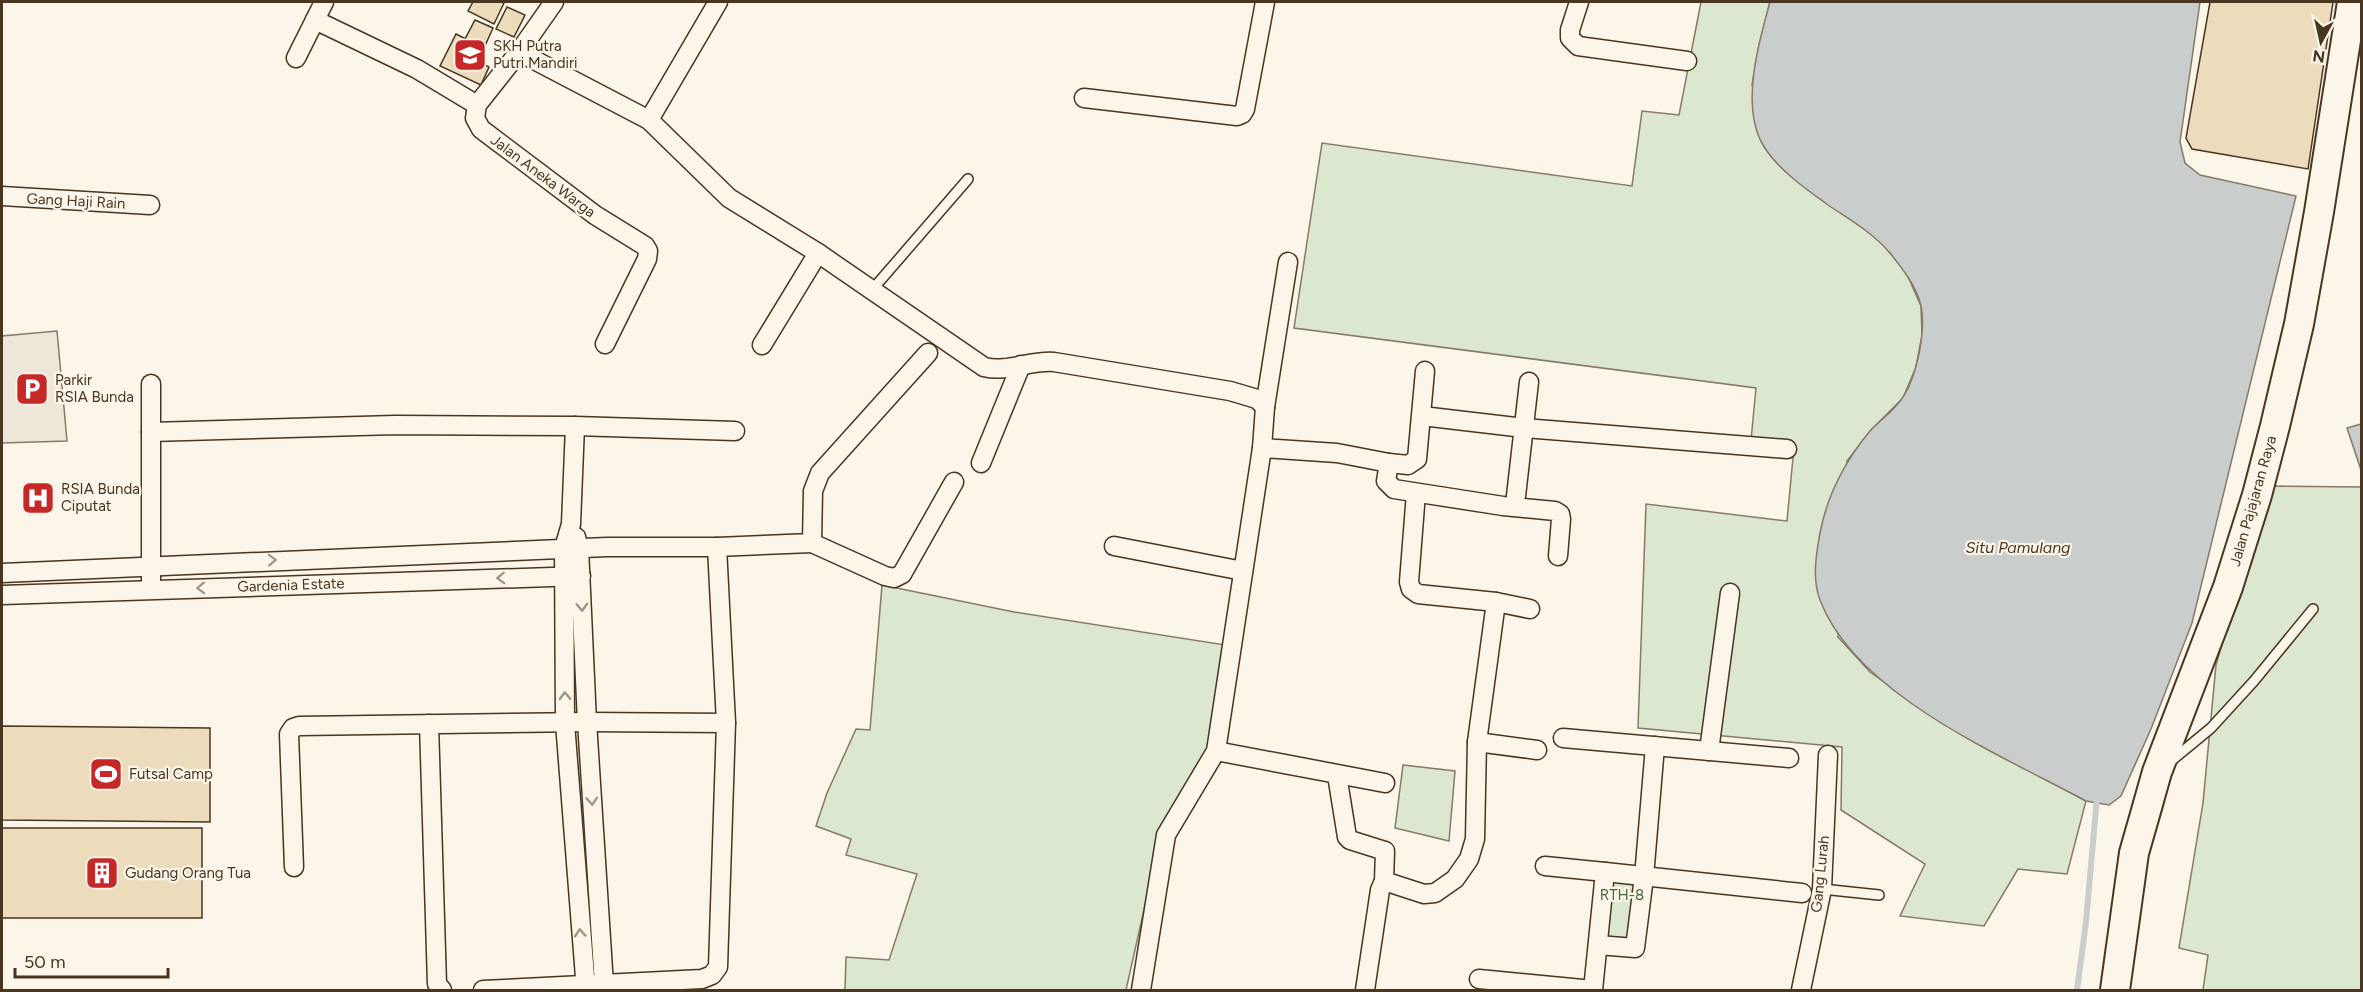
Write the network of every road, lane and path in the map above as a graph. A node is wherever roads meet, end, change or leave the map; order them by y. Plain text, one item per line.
1 (324, 2) edge
2 (554, 2) edge
3 (718, 2) edge
4 (1265, 2) edge
5 (1579, 2) edge
6 (2353, 2) edge
7 (2361, 4) edge
8 (315, 20) junction
9 (519, 52) junction
10 (296, 58) dead end
11 (1687, 61) dead end
12 (1084, 98) dead end
13 (477, 105) junction
14 (649, 120) junction
15 (968, 179) dead end
16 (2, 196) edge
17 (150, 205) dead end
18 (818, 253) junction
19 (1288, 262) dead end
20 (872, 290) junction
21 (605, 344) dead end
22 (762, 345) dead end
23 (928, 353) dead end
24 (1021, 365) junction
25 (1425, 371) dead end
26 (1529, 382) dead end
27 (151, 384) dead end
28 (1265, 407) junction
29 (1422, 416) junction
30 (574, 426) junction
31 (1524, 428) junction
32 (735, 431) dead end
33 (151, 432) junction
34 (1262, 448) junction
35 (1787, 449) dead end
36 (981, 463) dead end
37 (1389, 463) junction
38 (954, 482) dead end
39 (1416, 493) junction
40 (1516, 496) dead end
41 (812, 543) junction
42 (1114, 546) dead end
43 (717, 547) junction
44 (572, 548) junction
45 (1558, 556) dead end
46 (151, 565) junction
47 (1243, 571) junction
48 (2, 573) edge
49 (572, 576) junction
50 (151, 590) junction
51 (1730, 593) dead end
52 (2, 595) edge
53 (1496, 602) junction
54 (1530, 609) dead end
55 (2313, 609) dead end
56 (587, 722) junction
57 (565, 723) junction
58 (726, 723) junction
59 (429, 724) junction
60 (1563, 738) dead end
61 (1477, 742) junction
62 (1655, 746) junction
63 (1537, 750) dead end
64 (1216, 751) junction
65 (1709, 751) junction
66 (1828, 756) dead end
67 (1789, 758) dead end
68 (2157, 772) junction
69 (1337, 775) junction
70 (1384, 783) dead end
71 (1545, 866) dead end
72 (294, 867) dead end
73 (1605, 872) junction
74 (1644, 877) junction
75 (1384, 881) junction
76 (1822, 889) junction
77 (1802, 893) dead end
78 (1879, 895) dead end
79 (1598, 945) junction
80 (1479, 979) dead end
81 (585, 988) edge
82 (604, 988) edge
83 (441, 990) edge
84 (483, 990) edge
85 (1141, 990) edge
86 (1365, 990) edge
87 (1593, 990) edge
88 (1801, 990) edge
89 (2115, 990) edge

1 - 8 street
2 - 9 street
3 - 14 street
4 - 12 street
5 - 11 street
6 - 7 street
6 - 68 main road, Jalan Pajajaran Raya
8 - 10 street
8 - 13 street
9 - 13 street
9 - 14 street
13 - 21 street, Jalan Aneka Warga
14 - 18 street
15 - 20 lane
16 - 17 street, Gang Haji Rain
18 - 20 street
18 - 22 street
19 - 28 street
20 - 24 street
23 - 41 street
24 - 28 street
24 - 36 street
25 - 29 street
26 - 31 street
27 - 33 street
28 - 34 street
29 - 31 street
29 - 37 street
30 - 32 street
30 - 33 street
30 - 44 street
31 - 35 street
31 - 40 street
33 - 46 street
34 - 37 street
34 - 47 street
37 - 39 street
38 - 41 street
39 - 45 street
39 - 53 street
41 - 43 street, Gardenia Estate
42 - 47 street
43 - 44 street, Gardenia Estate
43 - 58 street
46 -> 44 street, Gardenia Estate
44 - 49 street
46 - 48 street, Gardenia Estate
46 - 50 street
47 - 64 street
49 -> 50 street, Gardenia Estate
49 -> 56 street
57 -> 49 street
50 - 52 street, Gardenia Estate
51 - 65 street
53 - 54 street
53 - 61 street
55 - 68 lane
56 - 57 street
56 - 58 street
56 -> 82 street
57 - 59 street
81 -> 57 street
58 - 82 street
59 - 72 street
59 - 83 street
60 - 62 street
61 - 63 street
61 - 75 street
62 - 65 street
62 - 74 street
64 - 69 street
64 - 85 street
65 - 67 street
66 - 76 street, Gang Lurah
68 - 89 main road, Jalan Pajajaran Raya
69 - 70 street
69 - 75 street
71 - 73 street
73 - 74 street
73 - 79 street
74 - 77 street
74 - 79 street
75 - 86 street
76 - 78 lane
76 - 88 street, Gang Lurah
79 - 87 street
80 - 87 street
81 - 82 street
81 - 84 street

